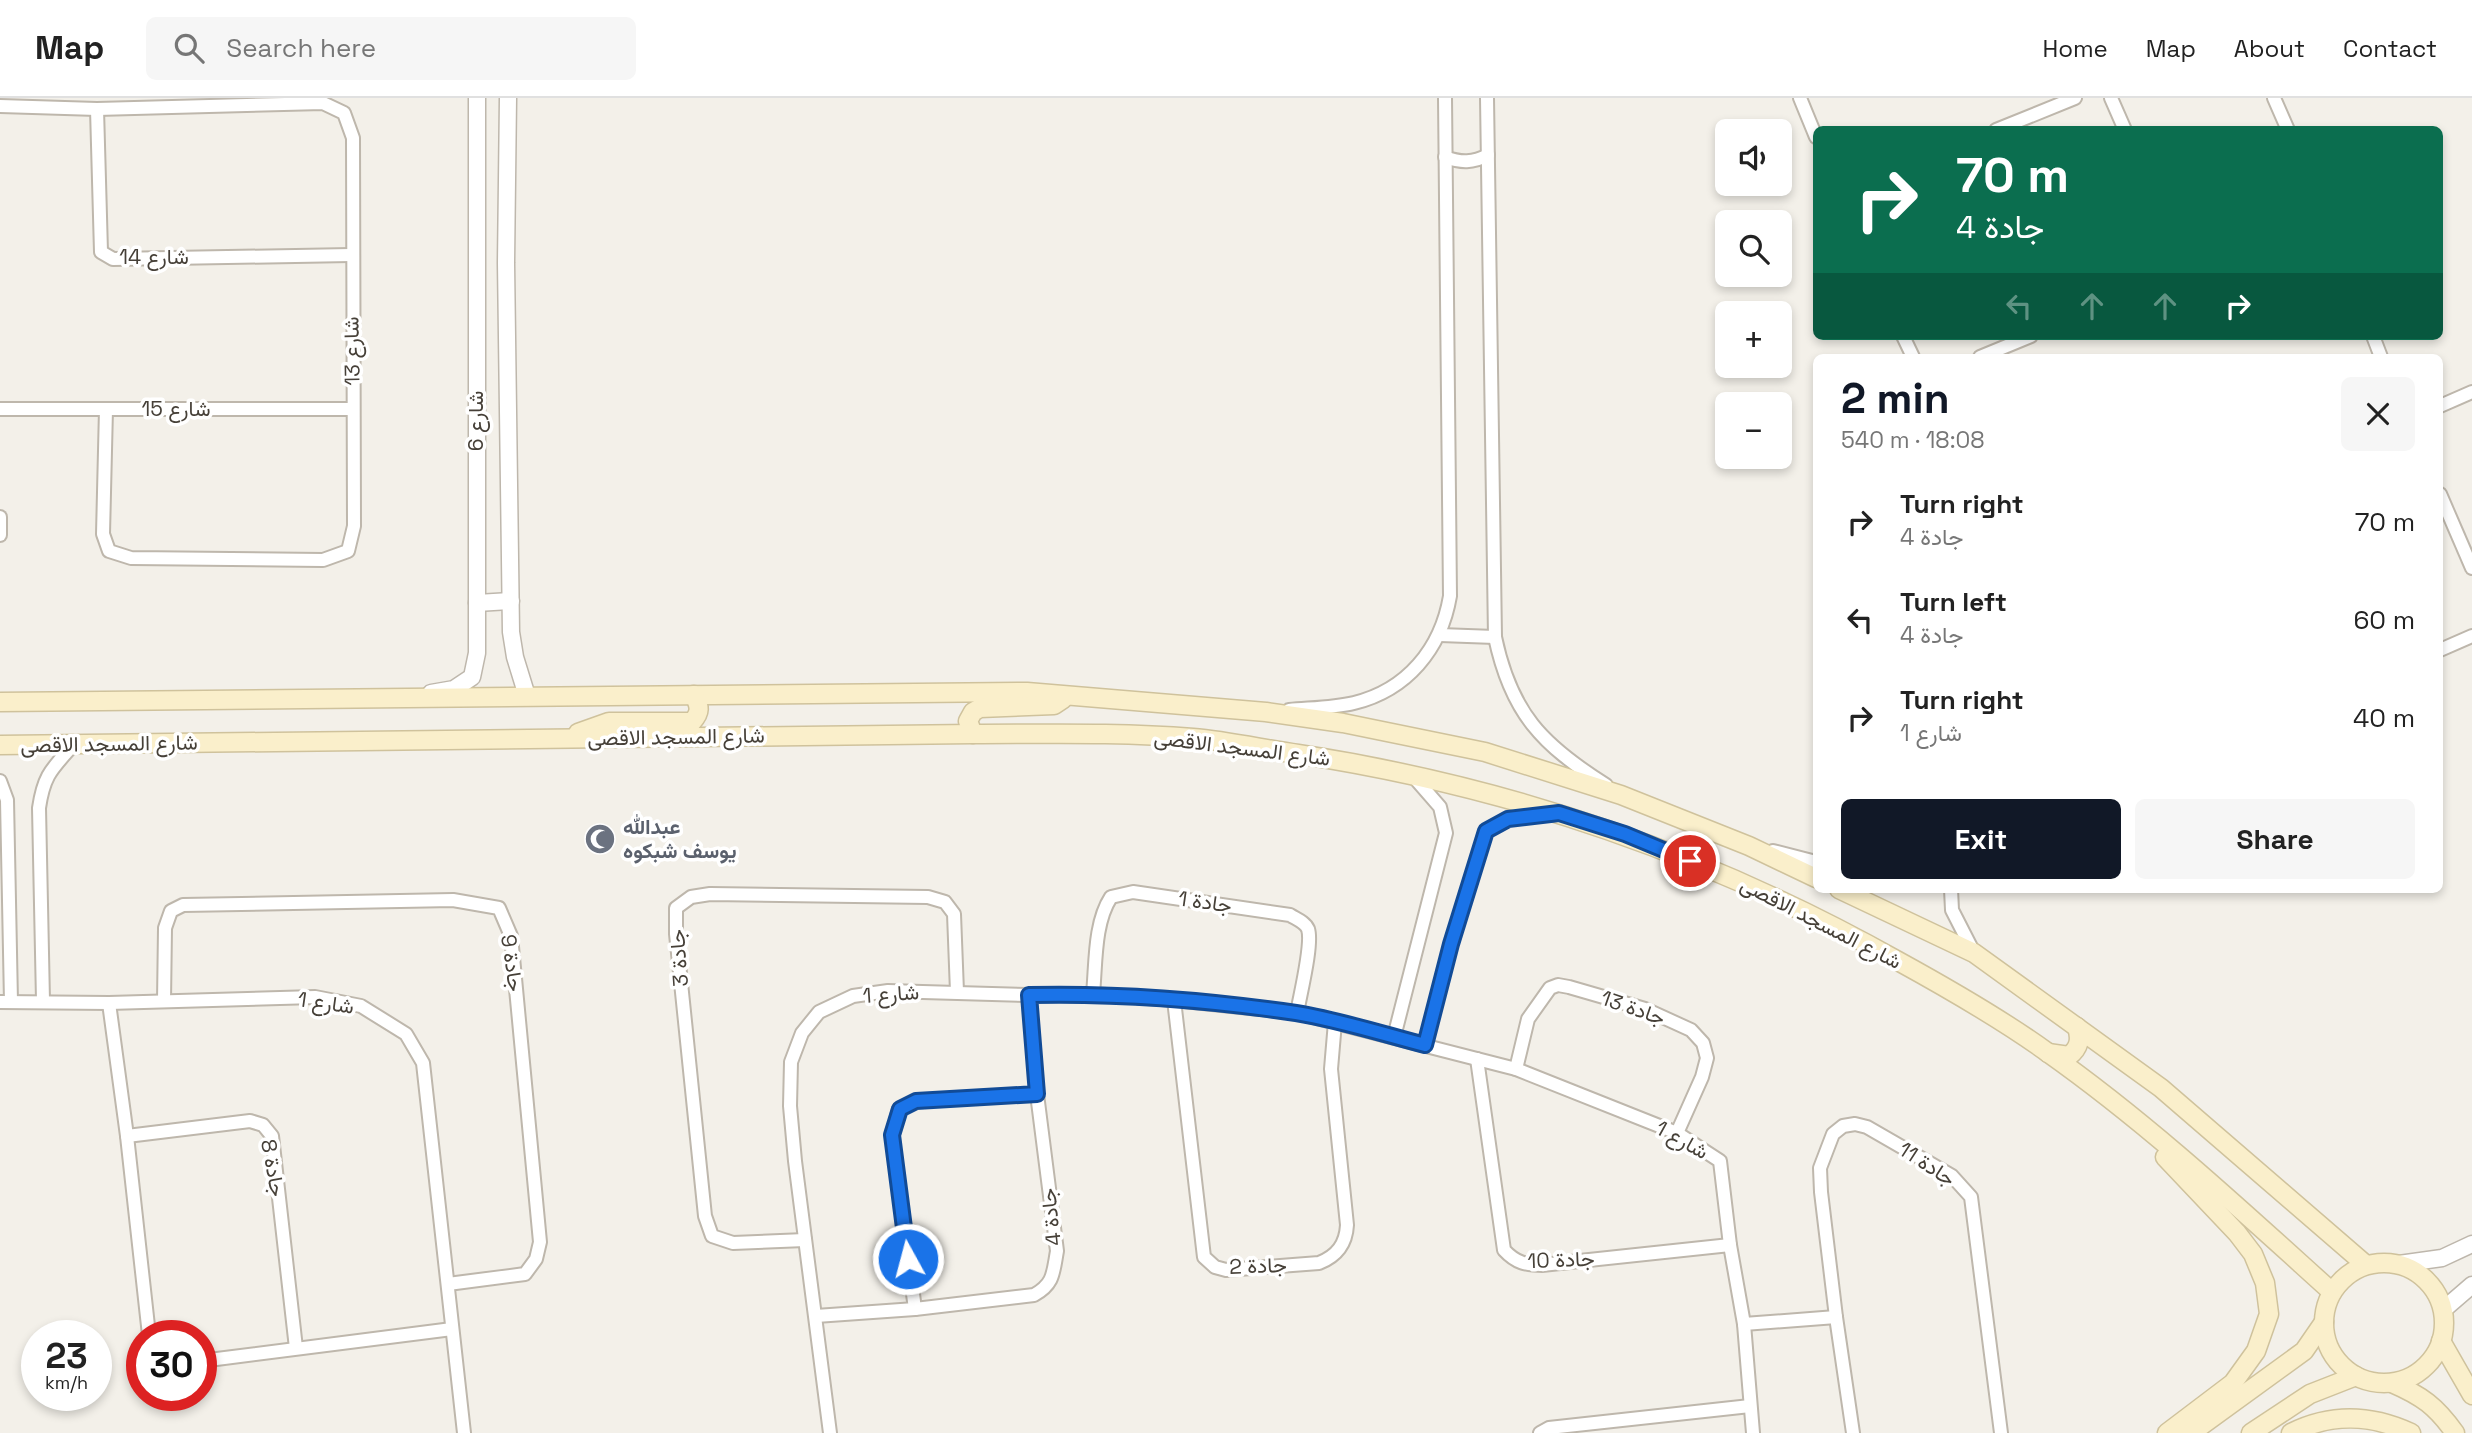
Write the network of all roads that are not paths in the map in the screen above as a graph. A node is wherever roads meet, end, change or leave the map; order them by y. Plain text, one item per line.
1 (477, 98) edge
2 (508, 98) edge
3 (1445, 98) edge
4 (1487, 98) edge
5 (1800, 98) edge
6 (2075, 98) edge
7 (2111, 98) edge
8 (2274, 98) edge
9 (0, 106) edge
10 (97, 109) junction
11 (2006, 126) edge
12 (2123, 126) edge
13 (2286, 126) edge
14 (1813, 130) edge
15 (1488, 155) junction
16 (1446, 157) junction
17 (351, 254) junction
18 (2021, 340) edge
19 (1987, 354) edge
20 (2472, 392) edge
21 (2443, 405) edge
22 (0, 409) edge
23 (106, 409) junction
24 (353, 409) junction
25 (2443, 501) edge
26 (0, 517) edge
27 (0, 535) edge
28 (2472, 568) edge
29 (511, 601) junction
30 (477, 603) junction
31 (1440, 635) junction
32 (2472, 636) edge
33 (1495, 637) junction
34 (2443, 649) edge
35 (695, 695) junction
36 (1069, 695) junction
37 (527, 696) junction
38 (411, 698) junction
39 (0, 702) edge
40 (1266, 712) junction
41 (972, 734) junction
42 (565, 738) junction
43 (74, 744) junction
44 (0, 745) edge
45 (1413, 775) junction
46 (0, 781) edge
47 (1621, 795) junction
48 (1559, 813) junction
49 (1749, 846) junction
50 (1813, 861) edge
51 (1813, 877) edge
52 (1847, 893) edge
53 (1951, 893) edge
54 (1974, 953) junction
55 (957, 992) junction
56 (1093, 994) junction
57 (1029, 995) junction
58 (164, 1000) junction
59 (1174, 1000) junction
60 (43, 1001) junction
61 (6, 1002) edge
62 (109, 1003) junction
63 (1297, 1013) junction
64 (1335, 1022) junction
65 (2077, 1027) junction
66 (1394, 1037) junction
67 (1425, 1045) junction
68 (2048, 1053) junction
69 (1477, 1059) junction
70 (1516, 1069) junction
71 (1037, 1094) junction
72 (2114, 1104) junction
73 (1677, 1133) junction
74 (127, 1136) junction
75 (805, 1240) junction
76 (2472, 1244) edge
77 (1730, 1245) junction
78 (2399, 1264) junction
79 (2365, 1265) junction
80 (448, 1284) junction
81 (2472, 1285) edge
82 (2332, 1292) junction
83 (915, 1309) junction
84 (2443, 1310) junction
85 (816, 1316) junction
86 (1836, 1317) junction
87 (147, 1320) edge
88 (2324, 1322) junction
89 (1744, 1324) junction
90 (452, 1329) junction
91 (2441, 1341) junction
92 (296, 1348) junction
93 (217, 1359) edge
94 (2356, 1376) junction
95 (2392, 1383) junction
96 (2472, 1395) edge
97 (1750, 1406) junction
98 (464, 1433) edge
99 (830, 1433) edge
100 (1540, 1433) edge
101 (1752, 1433) edge
102 (1853, 1433) edge
103 (2001, 1433) edge
104 (2167, 1433) edge
105 (2191, 1433) edge
106 (2251, 1433) edge
107 (2291, 1433) edge
108 (2411, 1433) edge
109 (2455, 1433) edge

1 - 30 street, شارع 6
2 - 29 street, شارع 6
3 - 16 street
4 - 15 street
5 - 14 street
6 - 11 street
7 - 12 street
8 - 13 street
9 - 10 street, شارع 13
10 - 17 street, شارع 13
10 - 17 street, شارع 14
15 - 16 street
15 - 33 street
16 - 31 street
17 - 24 street, شارع 13
18 - 19 street
20 - 21 street
22 - 23 street, شارع 15
23 - 24 street, شارع 15
23 - 24 street, شارع 13
25 - 28 street
26 - 27 street
29 - 30 street
29 - 37 street, شارع 6
30 - 38 street, شارع 6
31 - 33 street
31 - 40 street
32 - 34 street
33 - 47 street
35 - 36 main road, شارع المسجد الاقصى
35 - 37 main road, شارع المسجد الاقصى
35 - 42 main road
36 - 40 main road, شارع المسجد الاقصى
36 - 41 main road
37 - 38 main road, شارع المسجد الاقصى
38 - 39 main road, شارع المسجد الاقصى
40 - 47 main road, شارع المسجد الاقصى
41 - 42 main road, شارع المسجد الاقصى
41 - 45 main road, شارع المسجد الاقصى
42 - 43 main road, شارع المسجد الاقصى
43 - 44 main road, شارع المسجد الاقصى
43 - 60 street
45 - 48 main road, شارع المسجد الاقصى
45 - 66 street
46 - 61 street, شارع 1
47 - 49 main road, شارع المسجد الاقصى
48 - 67 street
48 - 68 main road, شارع المسجد الاقصى
49 - 50 street
49 - 51 main road, شارع المسجد الاقصى
52 - 54 main road, شارع المسجد الاقصى
53 - 54 street
54 - 65 main road, شارع المسجد الاقصى
55 - 57 street, شارع 1
55 - 75 street, شارع 1
55 - 75 street, جادة 3
56 - 57 street, شارع 1
56 - 59 street, شارع 1
56 - 63 street, جادة 1
57 - 71 street, جادة 4
58 - 62 street, شارع 1
58 - 80 street, شارع 1
58 - 80 street, جادة 9
59 - 63 street, شارع 1
59 - 64 street, جادة 2
60 - 61 street, شارع 1
60 - 62 street, شارع 1
62 - 74 street
63 - 64 street, شارع 1
64 - 66 street, شارع 1
65 - 68 main road
65 - 79 main road, شارع المسجد الاقصى
66 - 67 street, شارع 1
67 - 69 street, شارع 1
68 - 72 main road, شارع المسجد الاقصى
69 - 70 street, شارع 1
69 - 77 street, جادة 10
70 - 73 street, شارع 1
70 - 73 street, جادة 13
71 - 83 street, جادة 4
71 - 83 street
72 - 82 main road, شارع المسجد الاقصى
72 - 104 main road
73 - 77 street, شارع 1
74 - 87 street
74 - 92 street, جادة 8
75 - 85 street, شارع 1
76 - 78 street
77 - 89 street, شارع 1
78 - 79 main road
78 - 84 main road
79 - 82 main road
80 - 90 street, شارع 1
81 - 84 street
82 - 88 main road
83 - 85 street, جادة 4
84 - 91 main road
85 - 99 street, شارع 1
86 - 89 street
86 - 102 street, جادة 11
86 - 103 street, جادة 11
88 - 94 main road
88 - 105 main road
89 - 97 street, شارع 1
90 - 92 street
90 - 98 street, شارع 1
91 - 95 main road
91 - 96 main road
92 - 93 street
94 - 95 main road
94 - 106 main road
95 - 109 main road
97 - 100 street
97 - 101 street, شارع 1
107 - 108 main road

